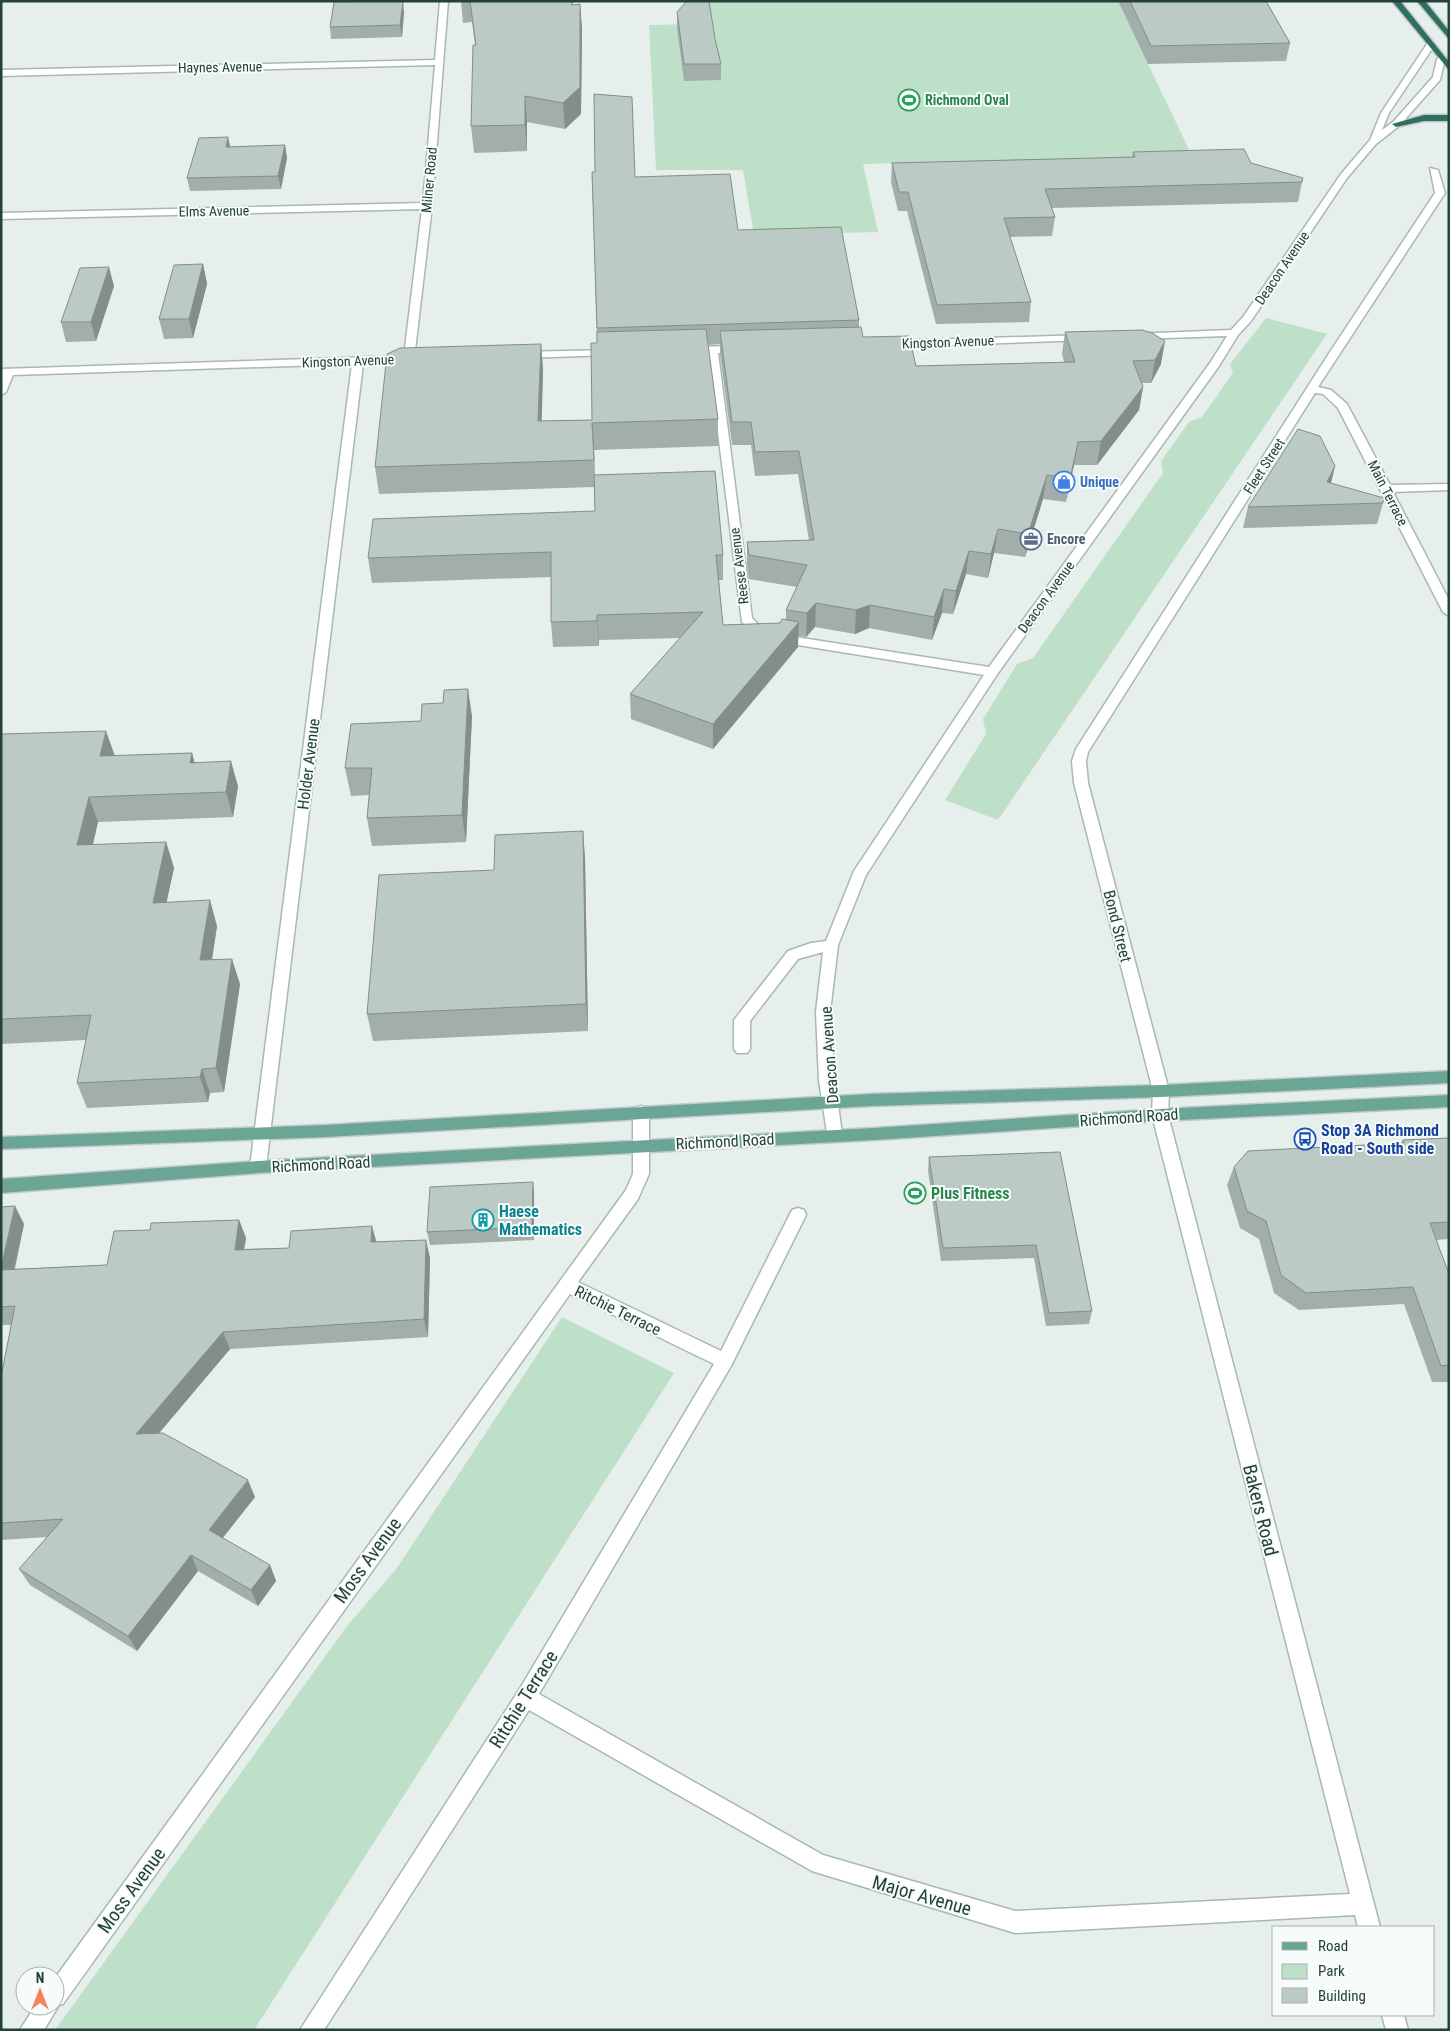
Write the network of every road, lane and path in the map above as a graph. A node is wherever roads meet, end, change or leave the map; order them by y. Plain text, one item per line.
1 (444, 1) edge
2 (1396, 1) edge
3 (1421, 1) edge
4 (1449, 37) edge
5 (1430, 46) junction
6 (1443, 55) junction
7 (439, 62) junction
8 (1449, 68) edge
9 (1, 73) edge
10 (1449, 118) edge
11 (1396, 124) junction
12 (1373, 142) junction
13 (1433, 170) dead end
14 (427, 206) junction
15 (1, 216) edge
16 (1234, 333) junction
17 (1121, 336) edge
18 (1093, 337) edge
19 (879, 344) edge
20 (752, 348) edge
21 (713, 350) junction
22 (674, 351) edge
23 (625, 352) edge
24 (507, 356) edge
25 (414, 358) joint
26 (358, 360) junction
27 (5, 372) edge
28 (1313, 388) junction
29 (1, 392) edge
30 (1449, 487) edge
31 (1386, 489) junction
32 (1449, 612) edge
33 (992, 672) junction
34 (1079, 761) joint
35 (831, 945) junction
36 (742, 1049) dead end
37 (1449, 1077) edge
38 (1161, 1091) junction
39 (1449, 1101) edge
40 (832, 1102) junction
41 (640, 1112) junction
42 (1160, 1115) junction
43 (262, 1133) junction
44 (834, 1135) junction
45 (1, 1143) edge
46 (641, 1145) junction
47 (258, 1168) junction
48 (1, 1186) edge
49 (798, 1215) dead end
50 (566, 1284) junction
51 (725, 1361) junction
52 (526, 1696) junction
53 (1362, 1904) junction
54 (1369, 1926) edge
55 (65, 1982) edge
56 (41, 2016) edge
57 (1393, 2016) edge
58 (31, 2030) edge
59 (311, 2030) edge
60 (1398, 2030) edge

1 - 7 street, Milner Road
2 - 5 highway
3 - 4 highway
5 - 6 highway
5 - 12 street, Deacon Avenue
6 - 8 highway
6 - 11 street, Deacon Avenue
7 - 9 street, Haynes Avenue
7 - 14 street, Milner Road
10 - 11 highway
11 - 12 street, Deacon Avenue
12 - 16 street, Deacon Avenue
13 - 28 street, Fleet Street
14 - 15 street, Elms Avenue
14 - 25 street, Milner Road
16 - 17 street
16 - 33 street, Deacon Avenue
18 - 19 street, Kingston Avenue
20 - 21 street
21 - 22 street
21 - 33 street, Reese Avenue
23 - 24 street
25 - 26 street, Kingston Avenue
26 - 27 street, Kingston Avenue
26 - 43 street, Holder Avenue
27 - 29 street
28 - 31 street, Main Terrace
28 - 34 street, Fleet Street
30 - 31 street
31 - 32 street, Main Terrace
33 - 35 street, Deacon Avenue
34 - 38 street, Bond Street
35 - 36 street
35 - 40 street, Deacon Avenue
37 - 38 main road, Richmond Road
38 - 40 main road, Richmond Road
38 - 42 street, Bakers Road
39 - 42 main road, Richmond Road
40 - 41 main road, Richmond Road
40 - 44 street, Deacon Avenue
41 - 43 main road, Richmond Road
41 - 46 street, Moss Avenue
42 - 44 main road, Richmond Road
42 - 53 street, Bakers Road
43 - 45 main road, Richmond Road
43 - 47 street, Holder Avenue
44 - 46 main road, Richmond Road
46 - 47 main road, Richmond Road
46 - 50 street, Moss Avenue
47 - 48 main road, Richmond Road
49 - 51 street, Ritchie Terrace
50 - 51 street, Ritchie Terrace
50 - 55 street, Moss Avenue
51 - 52 street, Ritchie Terrace
52 - 53 street, Major Avenue
52 - 59 street, Ritchie Terrace
53 - 54 street, Bakers Road
56 - 58 street
57 - 60 street

